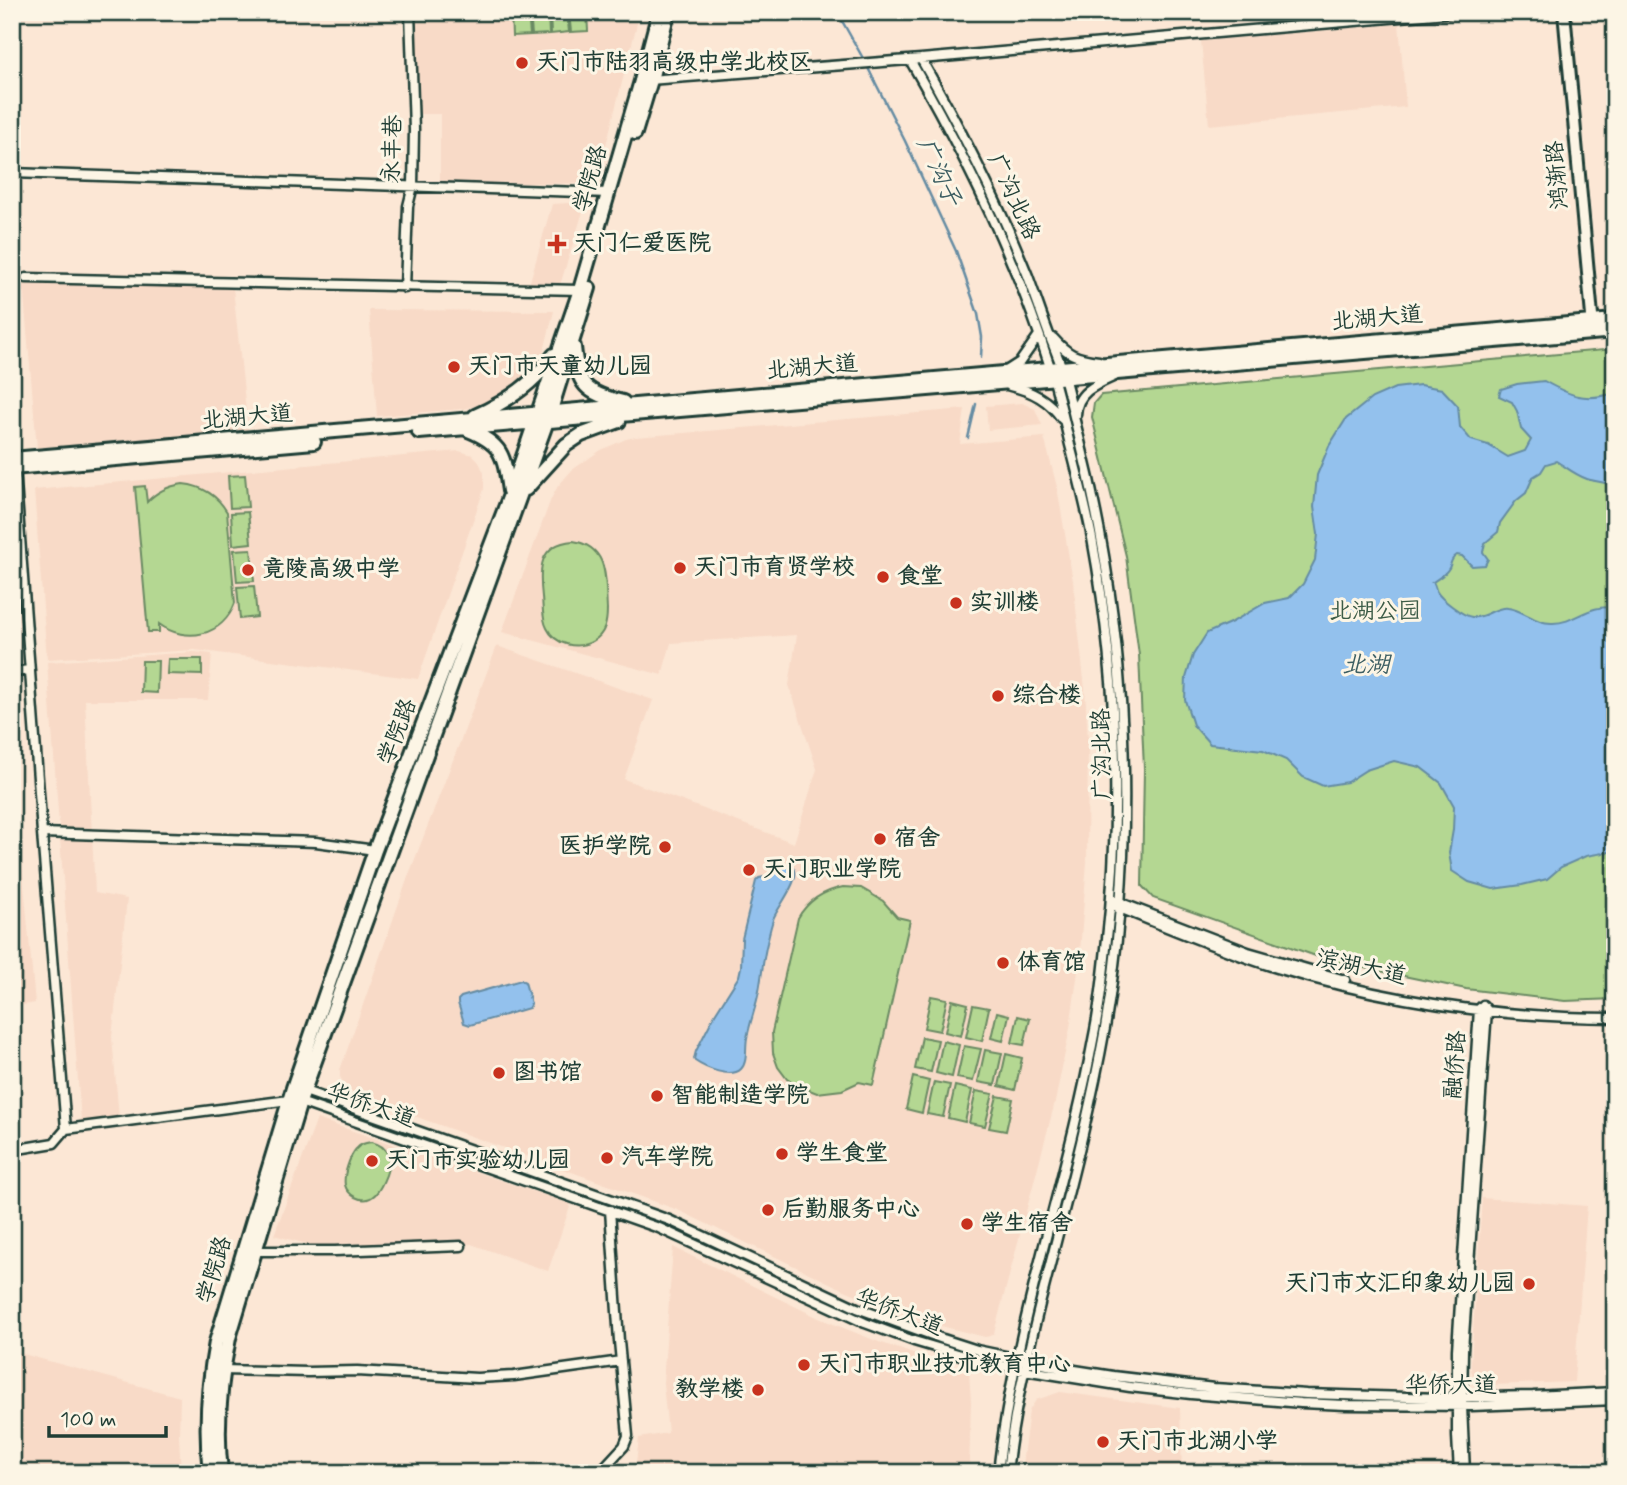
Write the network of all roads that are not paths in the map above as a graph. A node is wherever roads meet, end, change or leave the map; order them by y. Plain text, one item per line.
1 (410, 12) edge
2 (659, 12) edge
3 (668, 12) edge
4 (1458, 12) edge
5 (1564, 12) edge
6 (921, 59) junction
7 (910, 60) junction
8 (646, 80) junction
9 (12, 173) edge
10 (413, 186) junction
11 (609, 193) junction
12 (26, 278) dead end
13 (405, 288) junction
14 (580, 290) junction
15 (1615, 320) edge
16 (1593, 328) junction
17 (1615, 331) edge
18 (1044, 334) junction
19 (568, 341) junction
20 (1117, 368) junction
21 (1057, 374) junction
22 (1003, 378) junction
23 (640, 409) junction
24 (543, 418) junction
25 (465, 424) junction
26 (1076, 425) junction
27 (1066, 428) junction
28 (12, 430) edge
29 (14, 463) edge
30 (516, 495) junction
31 (30, 670) junction
32 (12, 672) edge
33 (42, 833) junction
34 (375, 850) junction
35 (1116, 904) junction
36 (1483, 1008) junction
37 (1615, 1015) edge
38 (296, 1095) junction
39 (66, 1129) junction
40 (12, 1150) edge
41 (610, 1210) junction
42 (461, 1246) dead end
43 (255, 1251) junction
44 (621, 1361) junction
45 (1015, 1363) junction
46 (1025, 1366) junction
47 (222, 1370) junction
48 (1615, 1392) edge
49 (1615, 1400) edge
50 (1459, 1402) junction
51 (210, 1473) edge
52 (221, 1473) edge
53 (599, 1473) edge
54 (998, 1473) edge
55 (1007, 1473) edge
56 (1459, 1473) edge
57 (1465, 1473) edge

1 - 10 street, 永丰巷
2 - 8 main road, 学院路
3 - 8 main road, 学院路
4 - 6 street
5 - 16 street, 鸿渐路
6 - 7 street
6 - 18 street, 广沟北路
7 - 8 street
7 - 18 street, 广沟北路
8 - 11 main road, 学院路
8 - 19 main road, 学院路
9 - 10 street
10 - 11 street
10 - 13 street, 永丰巷
11 - 14 main road, 学院路
12 - 13 street
13 - 14 street
14 - 19 main road, 学院路
15 - 16 main road, 北湖大道
16 - 17 main road, 北湖大道
16 - 20 main road, 北湖大道
18 - 20 street
18 - 21 street, 广沟北路
18 - 22 street
19 - 23 main road
19 - 24 main road, 学院路
19 - 25 main road
20 - 21 main road, 北湖大道
20 - 26 street
21 - 22 main road, 北湖大道
21 - 26 street, 广沟北路
21 - 27 street, 广沟北路
22 - 23 main road, 北湖大道
22 - 27 street
23 - 24 main road, 北湖大道
23 - 30 main road
24 - 25 main road, 北湖大道
24 - 30 main road, 学院路
25 - 29 main road, 北湖大道
25 - 30 main road
26 - 35 street, 广沟北路
27 - 35 street, 广沟北路
28 - 29 street
29 - 31 street
30 - 34 main road, 学院路
30 - 38 main road, 学院路
31 - 32 street
31 - 33 street
33 - 34 street
33 - 39 street
34 - 38 main road, 学院路
35 - 36 street, 滨湖大道
35 - 45 street, 广沟北路
35 - 46 street, 广沟北路
36 - 37 street, 滨湖大道
36 - 50 street, 融侨路
38 - 39 street
38 - 41 street, 华侨大道
38 - 43 main road, 学院路
38 - 45 street, 华侨大道
38 - 51 main road, 学院路
39 - 40 street
41 - 44 street
41 - 45 street, 华侨大道
42 - 43 street
43 - 47 main road, 学院路
44 - 47 street
44 - 53 street
45 - 46 street, 华侨大道
45 - 54 street, 广沟北路
46 - 50 street, 华侨大道
46 - 55 street, 广沟北路
47 - 52 main road, 学院路
48 - 50 street, 华侨大道
49 - 50 street, 华侨大道
50 - 56 street, 融侨路
50 - 57 street, 融侨路

